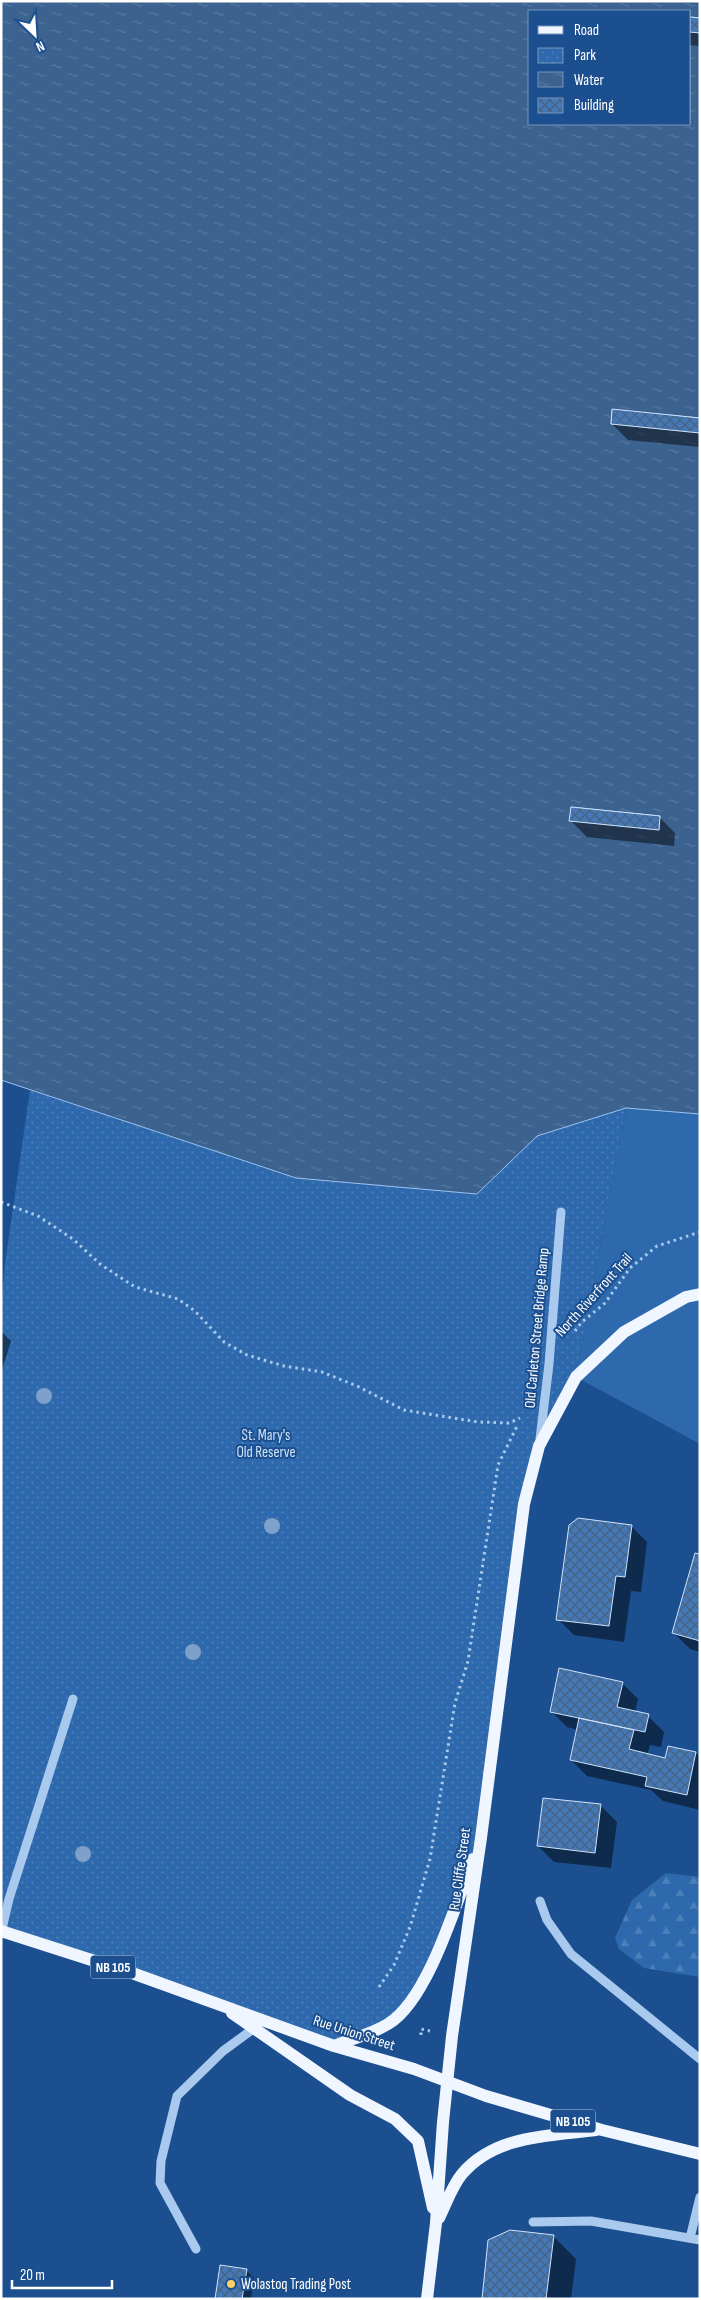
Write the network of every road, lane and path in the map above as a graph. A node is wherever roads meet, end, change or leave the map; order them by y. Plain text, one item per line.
1 (3, 1203) edge
2 (561, 1212) dead end
3 (700, 1232) edge
4 (700, 1294) edge
5 (549, 1364) junction
6 (539, 1446) junction
7 (73, 1699) dead end
8 (481, 1838) junction
9 (540, 1901) dead end
10 (1, 1932) edge
11 (379, 1987) dead end
12 (223, 2006) junction
13 (253, 2029) junction
14 (434, 2032) dead end
15 (421, 2035) dead end
16 (334, 2046) junction
17 (700, 2059) edge
18 (447, 2083) junction
19 (602, 2130) junction
20 (700, 2154) edge
21 (700, 2197) edge
22 (533, 2222) dead end
23 (436, 2223) junction
24 (690, 2238) junction
25 (700, 2240) edge
26 (196, 2249) dead end
27 (427, 2299) edge

1 - 11 path
2 - 5 street, Old Carleton Street Bridge Ramp
3 - 5 path, North Riverfront Trail
4 - 6 main road, Rue Cliffe Street
5 - 6 street, Old Carleton Street Bridge Ramp
6 - 8 main road, Rue Cliffe Street
7 - 10 street
8 - 16 main road
8 - 18 main road, Rue Cliffe Street
9 - 17 street
10 - 12 main road, Rue Union Street / NB 105
12 - 13 main road
12 - 16 main road, Rue Union Street / NB 105
13 - 23 main road
13 - 26 street
14 - 15 path
16 - 18 main road, Rue Union Street / NB 105
18 - 19 main road, Rue Union Street / NB 105
18 - 23 main road, Rue Cliffe Street
19 - 20 main road, Rue Union Street / NB 105
19 - 23 main road
21 - 24 street
22 - 24 street
23 - 27 main road, Rue Cliffe Street
24 - 25 street

